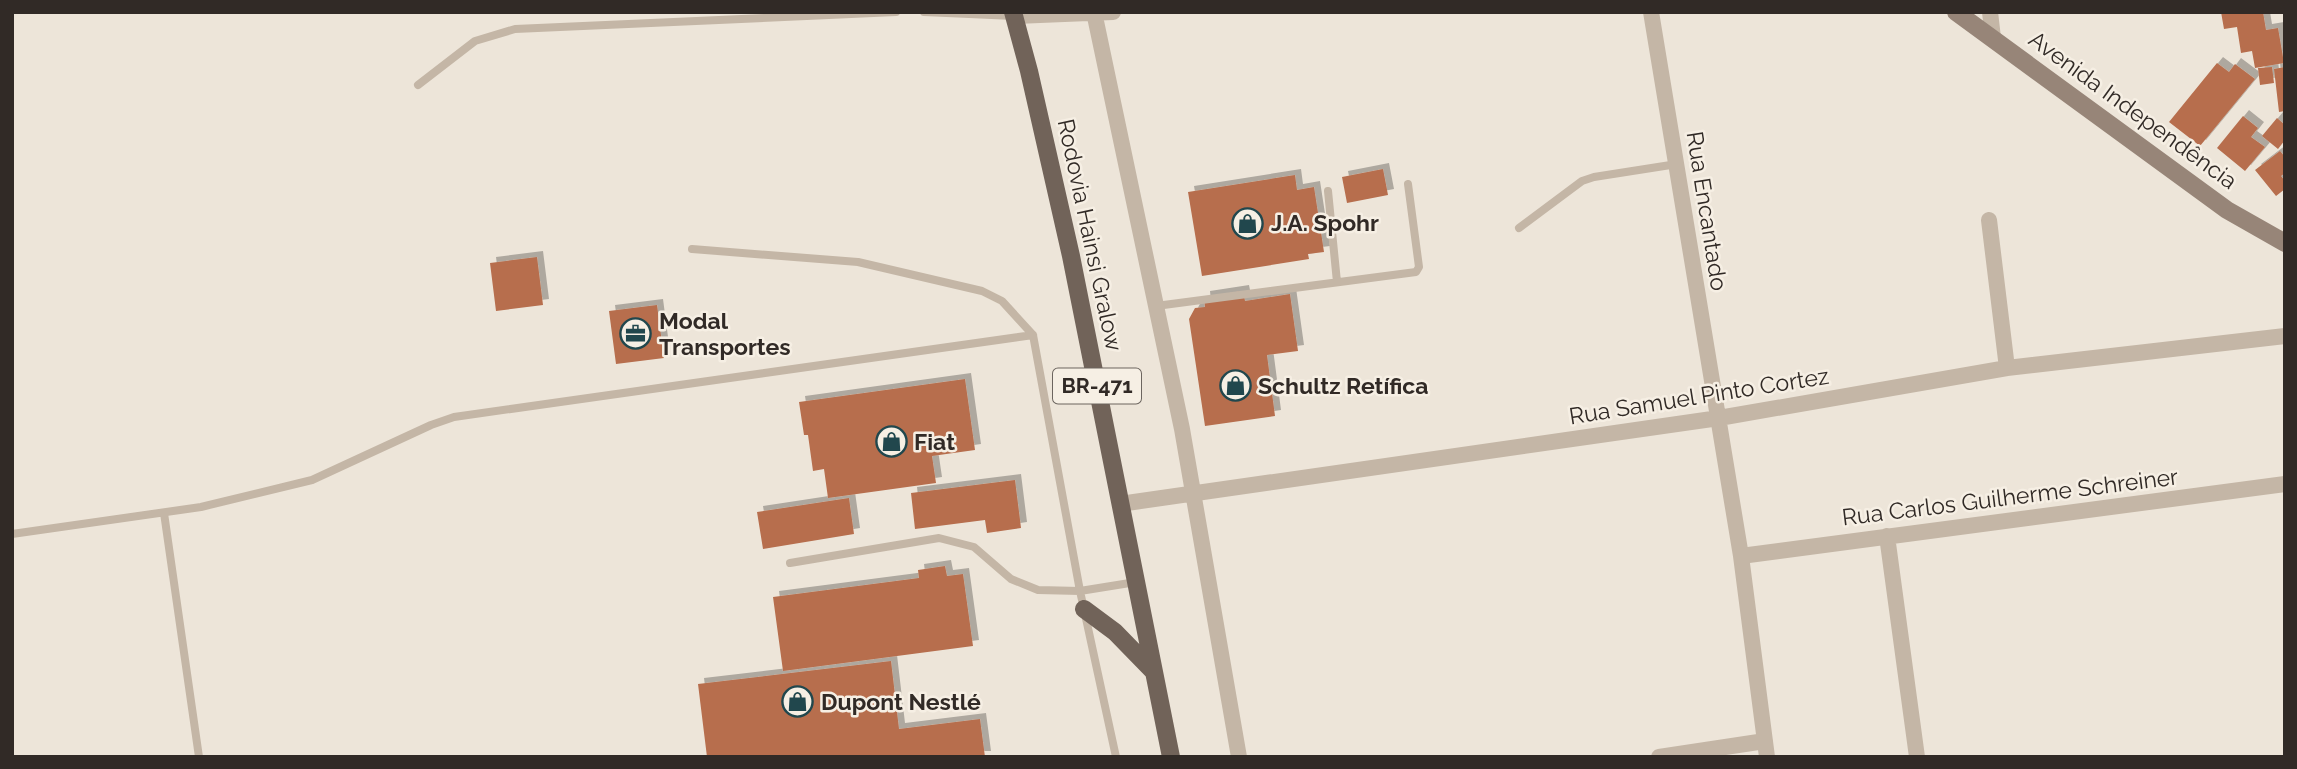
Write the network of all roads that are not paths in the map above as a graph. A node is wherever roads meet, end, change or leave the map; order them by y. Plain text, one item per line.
1 (897, 12) edge
2 (924, 12) edge
3 (1113, 12) edge
4 (1651, 12) edge
5 (1956, 12) edge
6 (1990, 12) edge
7 (1094, 13) edge
8 (1014, 14) edge
9 (1993, 38) junction
10 (418, 85) dead end
11 (1677, 164) junction
12 (1408, 184) dead end
13 (1328, 191) dead end
14 (1989, 220) dead end
15 (1519, 228) dead end
16 (2285, 243) edge
17 (692, 250) dead end
18 (1336, 282) junction
19 (1156, 306) junction
20 (1033, 335) junction
21 (2285, 336) edge
22 (2007, 368) junction
23 (1719, 418) junction
24 (2285, 484) edge
25 (1192, 494) junction
26 (1120, 504) junction
27 (164, 513) junction
28 (12, 534) edge
29 (1887, 536) junction
30 (1741, 556) junction
31 (790, 562) dead end
32 (1137, 582) junction
33 (1082, 600) junction
34 (1153, 671) junction
35 (1766, 749) edge
36 (199, 757) edge
37 (1116, 757) edge
38 (1171, 757) edge
39 (1239, 757) edge
40 (1659, 757) edge
41 (1917, 757) edge

1 - 10 lane
2 - 8 lane
3 - 7 street
4 - 11 street, Rua Encantado
5 - 9 main road, Avenida Independência
6 - 9 street
7 - 8 street
7 - 19 street
8 - 26 main road, Rodovia Hainsi Gralow / BR-471
9 - 16 main road, Avenida Independência
11 - 15 lane
11 - 23 street, Rua Encantado
12 - 18 lane
13 - 18 lane
14 - 22 street
17 - 20 lane
18 - 19 lane
19 - 25 street
20 - 27 lane
20 - 33 lane
21 - 22 street, Rua Samuel Pinto Cortez
22 - 23 street, Rua Samuel Pinto Cortez
23 - 25 street, Rua Samuel Pinto Cortez
23 - 30 street, Rua Encantado
24 - 29 street, Rua Carlos Guilherme Schreiner
25 - 26 street, Rua Samuel Pinto Cortez
25 - 39 street
26 - 32 main road, Rodovia Hainsi Gralow / BR-471
27 - 28 lane
27 - 36 lane
29 - 30 street, Rua Carlos Guilherme Schreiner
29 - 41 street
30 - 35 street, Rua Encantado
31 - 33 lane
32 - 33 lane
32 - 34 main road, Rodovia Hainsi Gralow / BR-471
33 - 34 main road
33 - 37 lane
34 - 38 main road, Rodovia Hainsi Gralow / BR-471
35 - 40 street

